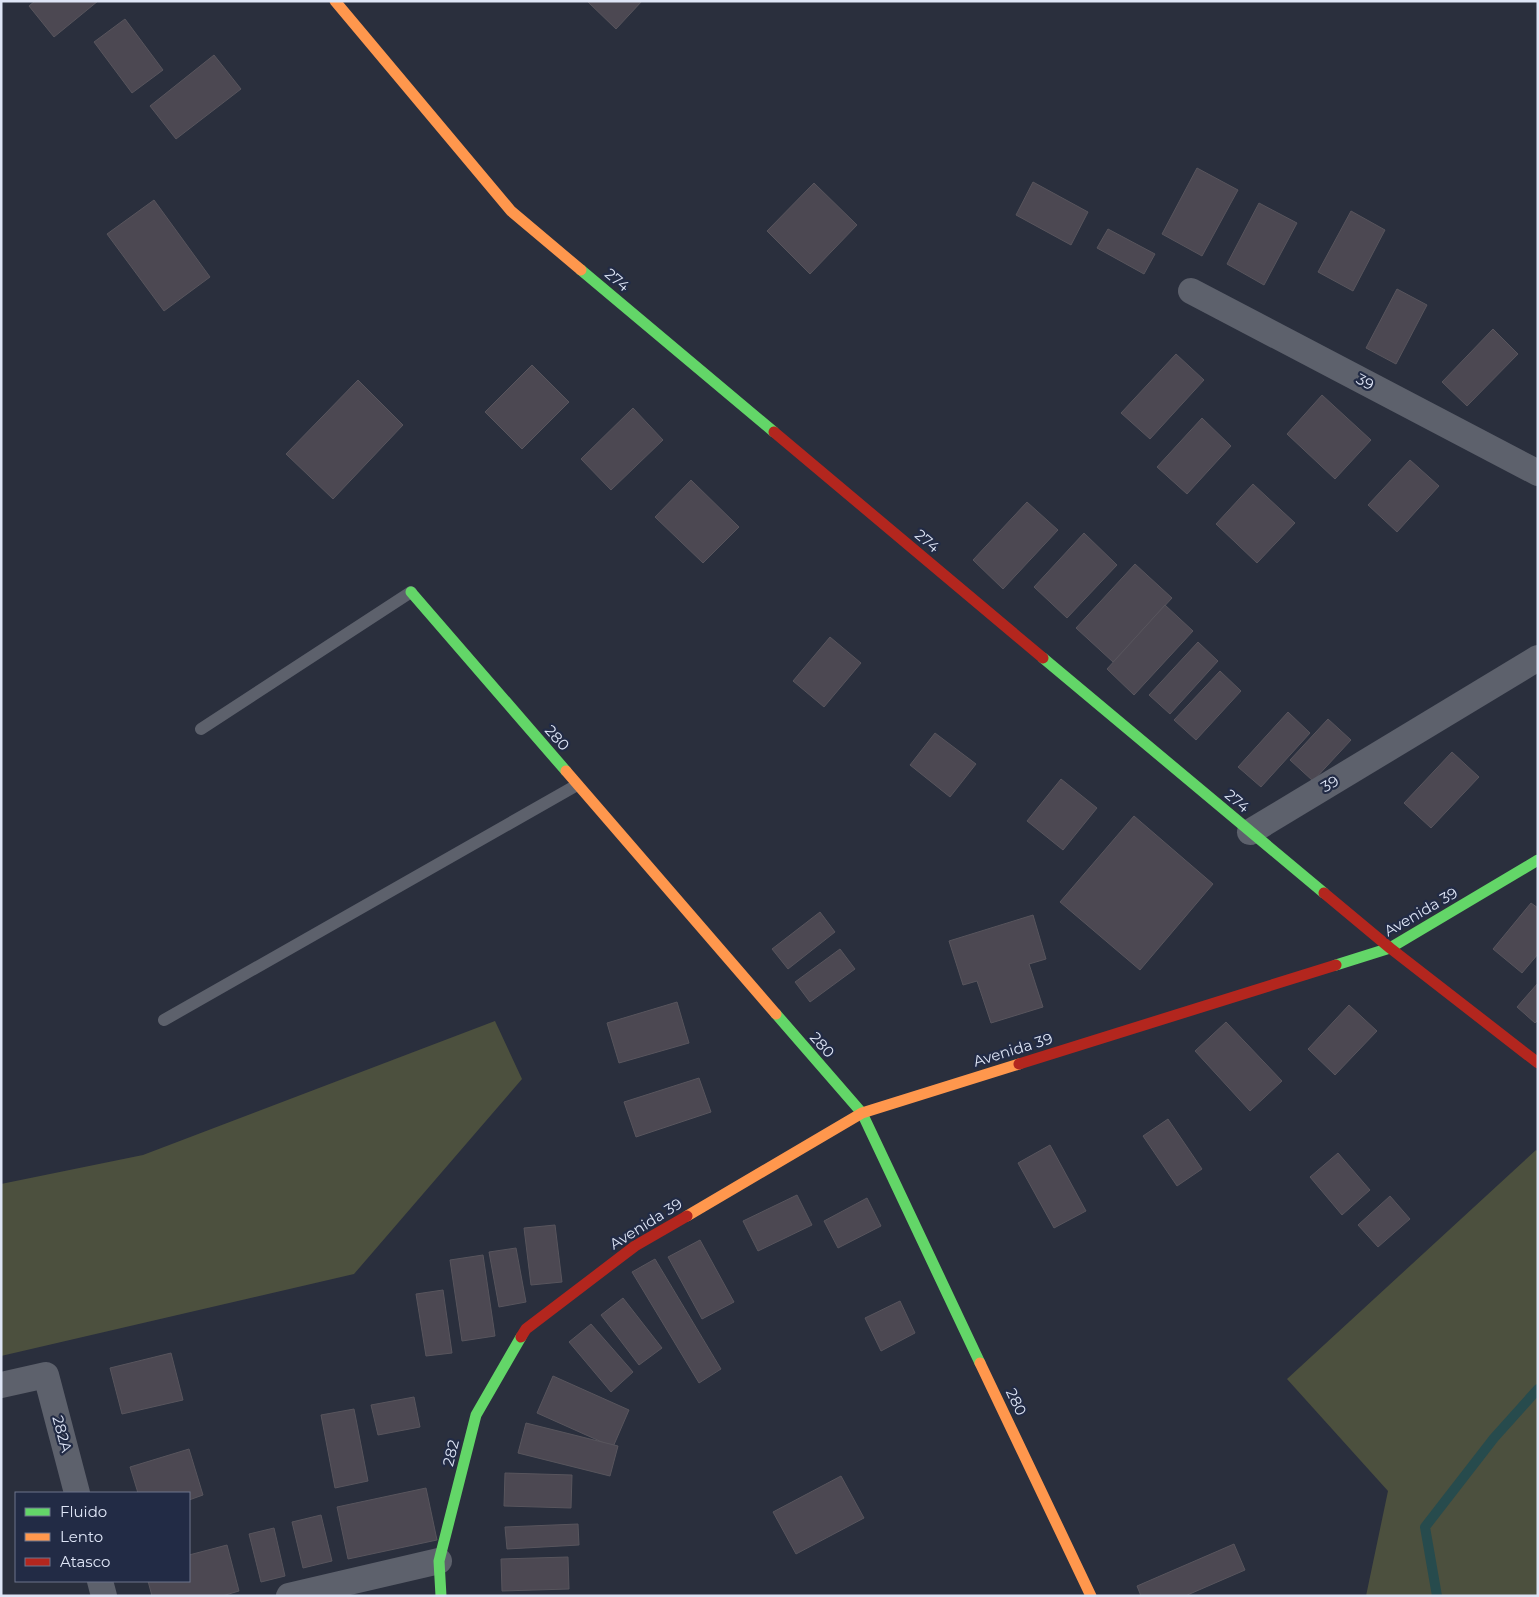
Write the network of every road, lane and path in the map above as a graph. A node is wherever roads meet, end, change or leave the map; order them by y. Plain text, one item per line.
1 (335, 1) edge
2 (1192, 291) dead end
3 (1538, 473) edge
4 (411, 592) joint
5 (1538, 658) edge
6 (201, 729) dead end
7 (578, 785) junction
8 (1250, 832) junction
9 (1538, 860) edge
10 (1390, 948) junction
11 (164, 1020) dead end
12 (1538, 1063) edge
13 (862, 1113) junction
14 (526, 1329) joint
15 (1, 1386) edge
16 (77, 1492) edge
17 (439, 1561) junction
18 (100, 1582) edge
19 (104, 1596) edge
20 (289, 1596) edge
21 (441, 1596) edge
22 (1092, 1596) edge

1 - 8 street, 274
2 - 3 street, 39
4 - 6 lane
4 - 7 street, 280
5 - 8 street, 39
7 - 11 lane
7 - 13 street, 280
8 - 10 street, 274
9 - 10 street, Avenida 39
10 - 12 street, 274
10 - 13 street, Avenida 39
13 - 14 street, Avenida 39
13 - 22 street, 280
14 - 17 street, 282
15 - 16 street, 282A
17 - 20 street
17 - 21 street, 282
18 - 19 street

